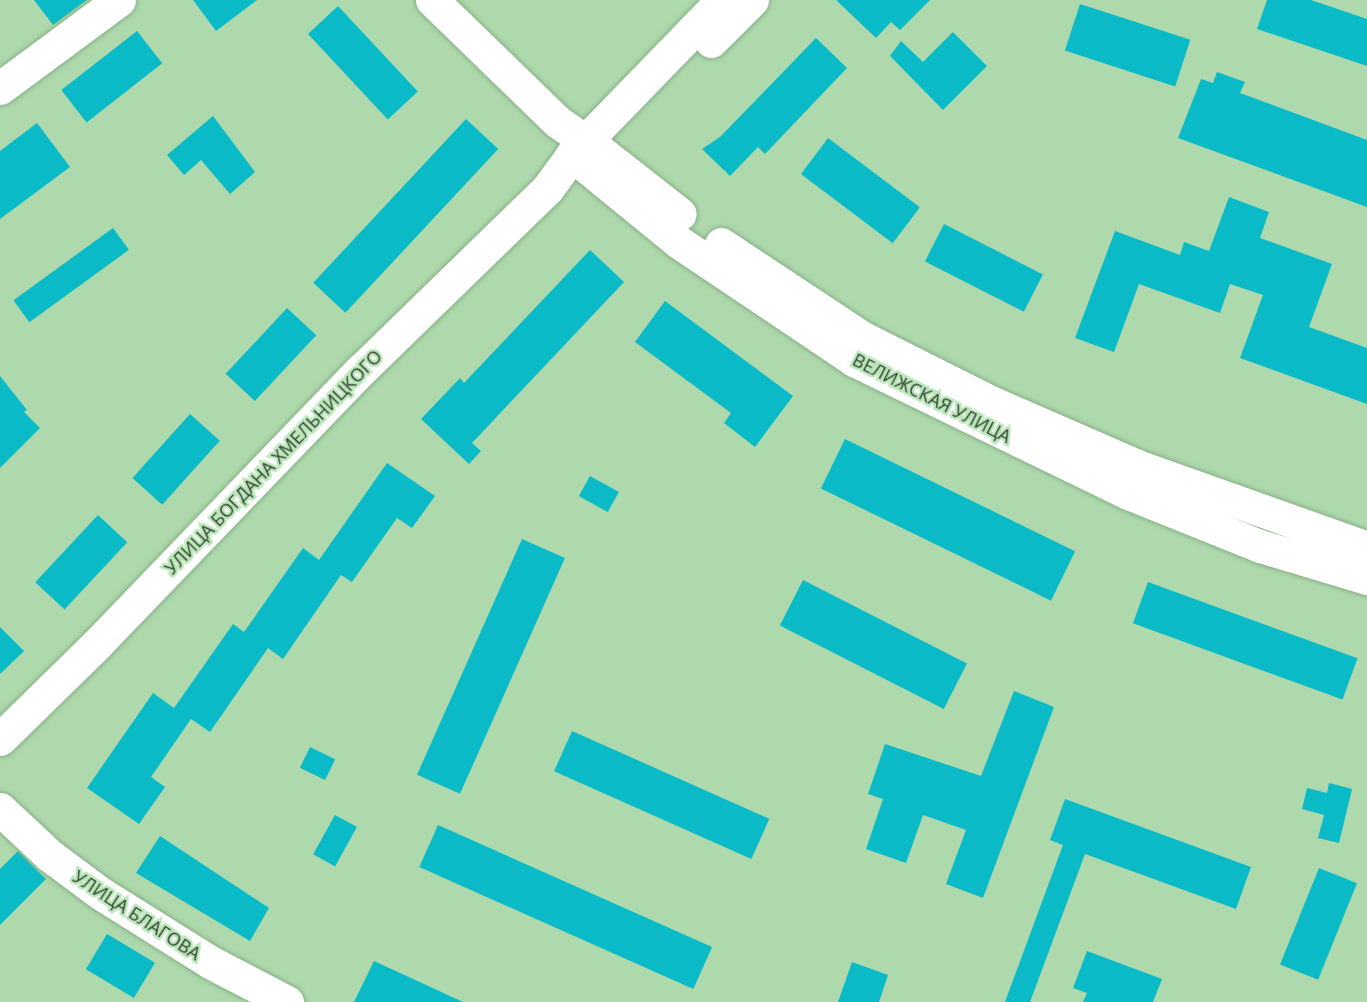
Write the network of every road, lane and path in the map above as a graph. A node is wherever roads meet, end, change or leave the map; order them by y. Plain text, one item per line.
1 (120, 0) edge
2 (432, 0) edge
3 (722, 0) edge
4 (752, 0) edge
5 (0, 88) edge
6 (586, 154) junction
7 (1367, 548) edge
8 (1367, 578) edge
9 (0, 739) edge
10 (0, 809) edge
11 (287, 1002) edge

1 - 5 main road
2 - 6 main road, ВЕЛИЖСКАЯ УЛИЦА
3 - 6 main road, УЛИЦА БОГДАНА ХМЕЛЬНИЦКОГО
4 - 6 main road, УЛИЦА БОГДАНА ХМЕЛЬНИЦКОГО
6 - 7 main road, ВЕЛИЖСКАЯ УЛИЦА
6 - 8 main road, ВЕЛИЖСКАЯ УЛИЦА
6 - 9 main road, УЛИЦА БОГДАНА ХМЕЛЬНИЦКОГО
10 - 11 main road, УЛИЦА БЛАГОВА

